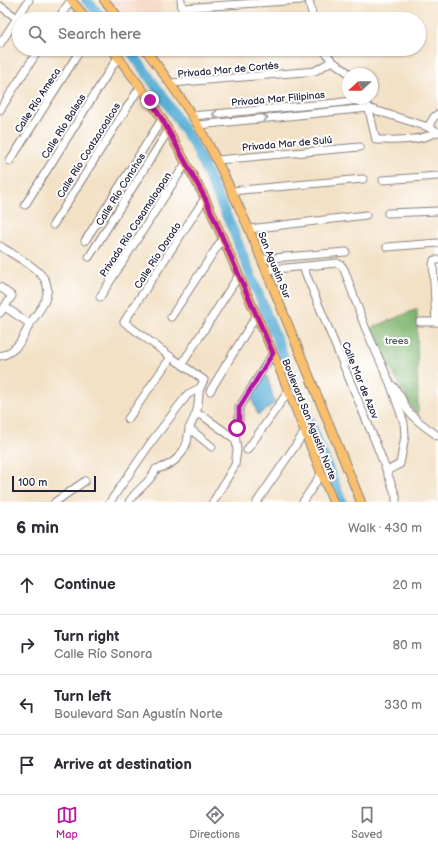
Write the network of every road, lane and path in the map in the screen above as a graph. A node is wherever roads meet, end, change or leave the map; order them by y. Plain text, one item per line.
1 (29, 0) edge
2 (71, 0) edge
3 (104, 0) edge
4 (181, 0) edge
5 (302, 0) edge
6 (309, 0) edge
7 (0, 6) edge
8 (182, 8) junction
9 (21, 12) edge
10 (63, 12) edge
11 (81, 12) edge
12 (114, 12) edge
13 (182, 12) edge
14 (312, 12) edge
15 (12, 14) edge
16 (12, 26) edge
17 (0, 44) edge
18 (35, 56) edge
19 (77, 56) edge
20 (150, 56) edge
21 (328, 56) edge
22 (118, 57) joint
23 (332, 61) junction
24 (342, 68) edge
25 (171, 83) junction
26 (140, 87) junction
27 (342, 102) edge
28 (367, 104) edge
29 (368, 108) junction
30 (0, 110) edge
31 (438, 114) edge
32 (192, 116) junction
33 (162, 119) junction
34 (198, 125) junction
35 (428, 127) junction
36 (168, 131) junction
37 (438, 132) edge
38 (360, 147) dead end
39 (217, 160) junction
40 (10, 161) dead end
41 (186, 163) junction
42 (438, 176) edge
43 (363, 179) dead end
44 (383, 180) dead end
45 (232, 191) junction
46 (205, 198) junction
47 (25, 205) dead end
48 (438, 211) edge
49 (388, 214) dead end
50 (366, 215) dead end
51 (53, 224) dead end
52 (249, 229) junction
53 (223, 238) junction
54 (85, 241) dead end
55 (438, 243) edge
56 (0, 246) edge
57 (387, 247) dead end
58 (346, 252) dead end
59 (89, 257) dead end
60 (261, 259) junction
61 (438, 260) edge
62 (303, 267) junction
63 (266, 270) junction
64 (240, 275) junction
65 (0, 288) edge
66 (100, 297) dead end
67 (5, 307) junction
68 (0, 313) edge
69 (256, 316) junction
70 (171, 317) dead end
71 (420, 322) dead end
72 (437, 322) edge
73 (30, 324) junction
74 (273, 353) junction
75 (0, 356) edge
76 (171, 357) junction
77 (182, 364) junction
78 (390, 383) junction
79 (200, 388) junction
80 (210, 391) dead end
81 (288, 392) junction
82 (196, 414) junction
83 (128, 419) dead end
84 (189, 428) junction
85 (304, 433) junction
86 (438, 436) edge
87 (235, 439) junction
88 (212, 448) dead end
89 (247, 450) dead end
90 (387, 471) junction
91 (322, 474) junction
92 (85, 481) dead end
93 (55, 502) edge
94 (110, 502) edge
95 (129, 502) edge
96 (213, 502) edge
97 (257, 502) edge
98 (302, 502) edge
99 (333, 502) edge
100 (361, 502) edge
101 (396, 502) edge

1 - 9 street
2 - 10 street
2 - 11 main road
3 - 12 main road
4 - 8 street
5 - 8 street
6 - 14 street
7 - 15 street
8 - 13 street
16 - 17 street
18 - 30 street
19 - 40 street, Calle Río Ameca
20 - 25 main road, San Agustín Sur
21 - 23 street
22 - 26 main road, Boulevard San Agustín Norte
22 - 47 street, Calle Río Balsas
23 - 24 street
23 - 25 street, Privada Mar de Cortés
25 - 32 main road, San Agustín Sur
26 - 33 main road, Boulevard San Agustín Norte
26 - 51 street, Calle Río Coatzacoalcos
27 -> 32 street, Privada Mar Filipinas
28 - 29 street
34 -> 29 street, Privada Mar Filipinas
29 - 35 street
29 - 37 street
31 - 35 street
32 - 34 main road, San Agustín Sur
33 - 36 main road, Boulevard San Agustín Norte
33 - 54 street, Calle Río Conchos
34 - 39 main road, San Agustín Sur
35 - 37 street
36 - 41 main road, Boulevard San Agustín Norte
36 - 59 street, Calle Río Conchos
38 - 39 street, Privada Mar de Sulú
39 - 45 main road, San Agustín Sur
41 - 46 main road, Boulevard San Agustín Norte
41 - 66 street, Privada Río Cosamaloapan
42 - 44 street
43 - 45 street
45 - 52 main road, San Agustín Sur
46 - 53 main road, Boulevard San Agustín Norte
46 - 76 street, Calle Río Dorado
48 - 49 street
50 - 52 street
52 - 60 main road, San Agustín Sur
53 - 64 main road, Boulevard San Agustín Norte
53 - 70 street
55 - 57 street
56 - 73 street
58 - 60 street
60 - 63 main road, San Agustín Sur
61 - 72 street
62 - 63 street
62 - 78 street
62 - 90 street, Calle Mar de Azov
63 - 100 main road, San Agustín Sur
64 - 69 main road, Boulevard San Agustín Norte
64 - 77 street
65 - 67 street
67 - 68 street
67 - 73 street
69 - 74 main road, Boulevard San Agustín Norte
69 - 80 street
71 - 72 street
73 - 75 street
74 - 81 main road, Boulevard San Agustín Norte
74 - 87 street
76 - 77 street
76 - 83 street
77 - 79 street
78 - 86 street
78 - 90 street
79 - 82 street
79 - 94 street
81 - 85 main road, Boulevard San Agustín Norte
81 - 89 street
82 - 84 street
82 - 87 street
84 - 88 street
84 - 95 street
85 - 91 main road, Boulevard San Agustín Norte
85 - 97 street
87 - 96 street
90 - 101 street, Calle Mar de Azov
91 - 98 street
91 - 99 main road, Boulevard San Agustín Norte
92 - 93 street

